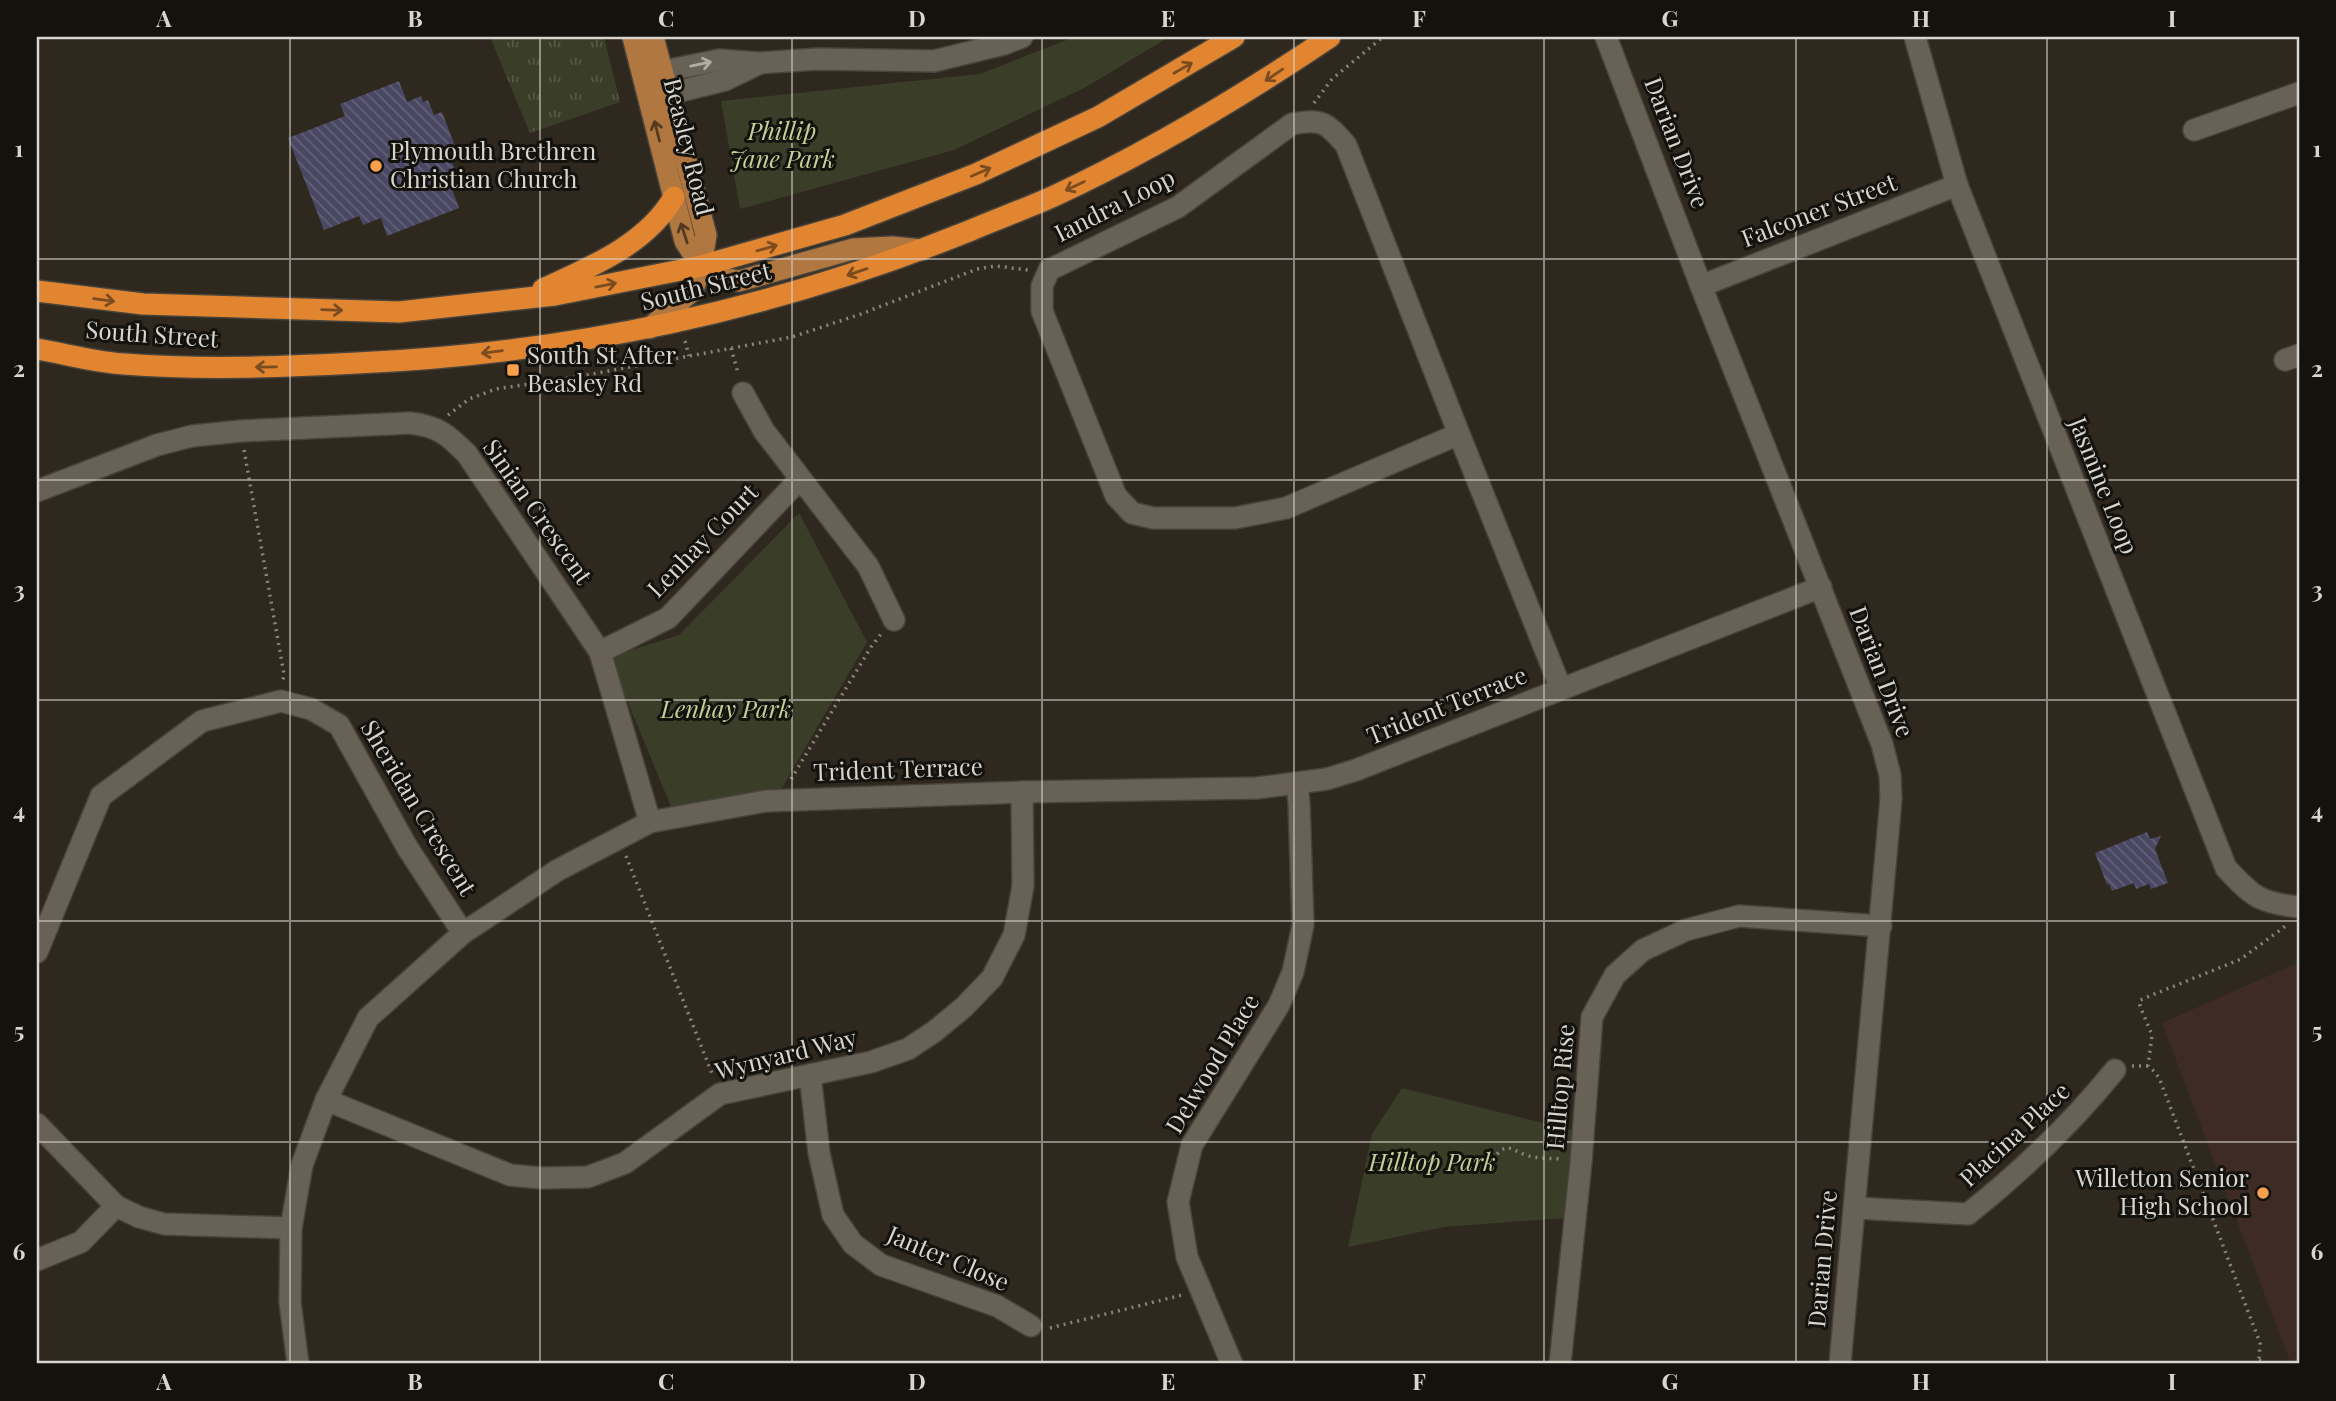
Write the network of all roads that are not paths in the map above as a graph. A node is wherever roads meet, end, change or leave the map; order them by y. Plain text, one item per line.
1 (633, 37) edge
2 (653, 37) edge
3 (1234, 37) edge
4 (1330, 37) edge
5 (1606, 37) edge
6 (1915, 37) edge
7 (1009, 39) edge
8 (760, 63) junction
9 (652, 74) junction
10 (2299, 93) edge
11 (659, 97) junction
12 (2194, 130) dead end
13 (1957, 186) junction
14 (674, 197) junction
15 (922, 250) junction
16 (701, 266) junction
17 (1701, 285) junction
18 (37, 291) edge
19 (522, 299) junction
20 (650, 328) junction
21 (37, 349) edge
22 (743, 393) road end
23 (1459, 434) junction
24 (800, 479) junction
25 (37, 491) edge
26 (1821, 587) junction
27 (894, 620) road end
28 (600, 652) junction
29 (1561, 689) junction
30 (1297, 784) junction
31 (1022, 792) junction
32 (650, 822) junction
33 (2296, 913) edge
34 (1881, 926) junction
35 (463, 933) junction
36 (37, 952) edge
37 (2115, 1070) dead end
38 (810, 1075) junction
39 (326, 1100) junction
40 (37, 1125) edge
41 (116, 1206) junction
42 (1855, 1208) junction
43 (291, 1228) junction
44 (37, 1260) edge
45 (1031, 1326) road end
46 (298, 1364) edge
47 (1232, 1364) edge
48 (1560, 1364) edge
49 (1840, 1364) edge

1 - 9 main road, Beasley Road
2 - 9 main road, Beasley Road
16 -> 3 highway, South Street
4 -> 15 highway, South Street
5 - 17 street, Darian Drive
6 - 13 street, Jasmine Loop
7 - 8 street
9 -> 8 street
8 - 11 street
9 - 11 main road, Beasley Road
10 - 12 street
14 -> 11 main road, Beasley Road
11 - 16 main road, Beasley Road
13 - 17 street, Falconer Street
13 - 33 street, Jasmine Loop
16 -> 14 main road, Beasley Road
14 - 19 highway
15 - 16 main road
15 -> 20 highway, South Street
19 -> 16 highway, South Street
16 - 20 main road, Beasley Road
17 - 26 street, Darian Drive
18 -> 19 highway, South Street
20 -> 21 highway, South Street
22 - 24 street
23 - 23 street, Iandra Loop
23 - 29 street
24 - 27 street
24 - 28 street, Lenhay Court
25 - 28 street, Sinian Crescent
26 - 29 street, Trident Terrace
26 - 34 street, Darian Drive
28 - 32 street, Sinian Crescent
29 - 30 street, Trident Terrace
30 - 31 street, Trident Terrace
30 - 47 street, Delwood Place
31 - 32 street, Trident Terrace
31 - 38 street, Wynyard Way
32 - 35 street, Trident Terrace
34 - 42 street, Darian Drive
34 - 48 street, Hilltop Rise
35 - 36 street, Sheridan Crescent
35 - 39 street, Trident Terrace
37 - 42 street, Placina Place
38 - 39 street, Wynyard Way
38 - 45 street, Janter Close
39 - 43 street, Trident Terrace
40 - 41 street
41 - 43 street
41 - 44 street
42 - 49 street, Darian Drive
43 - 46 street, Trident Terrace

